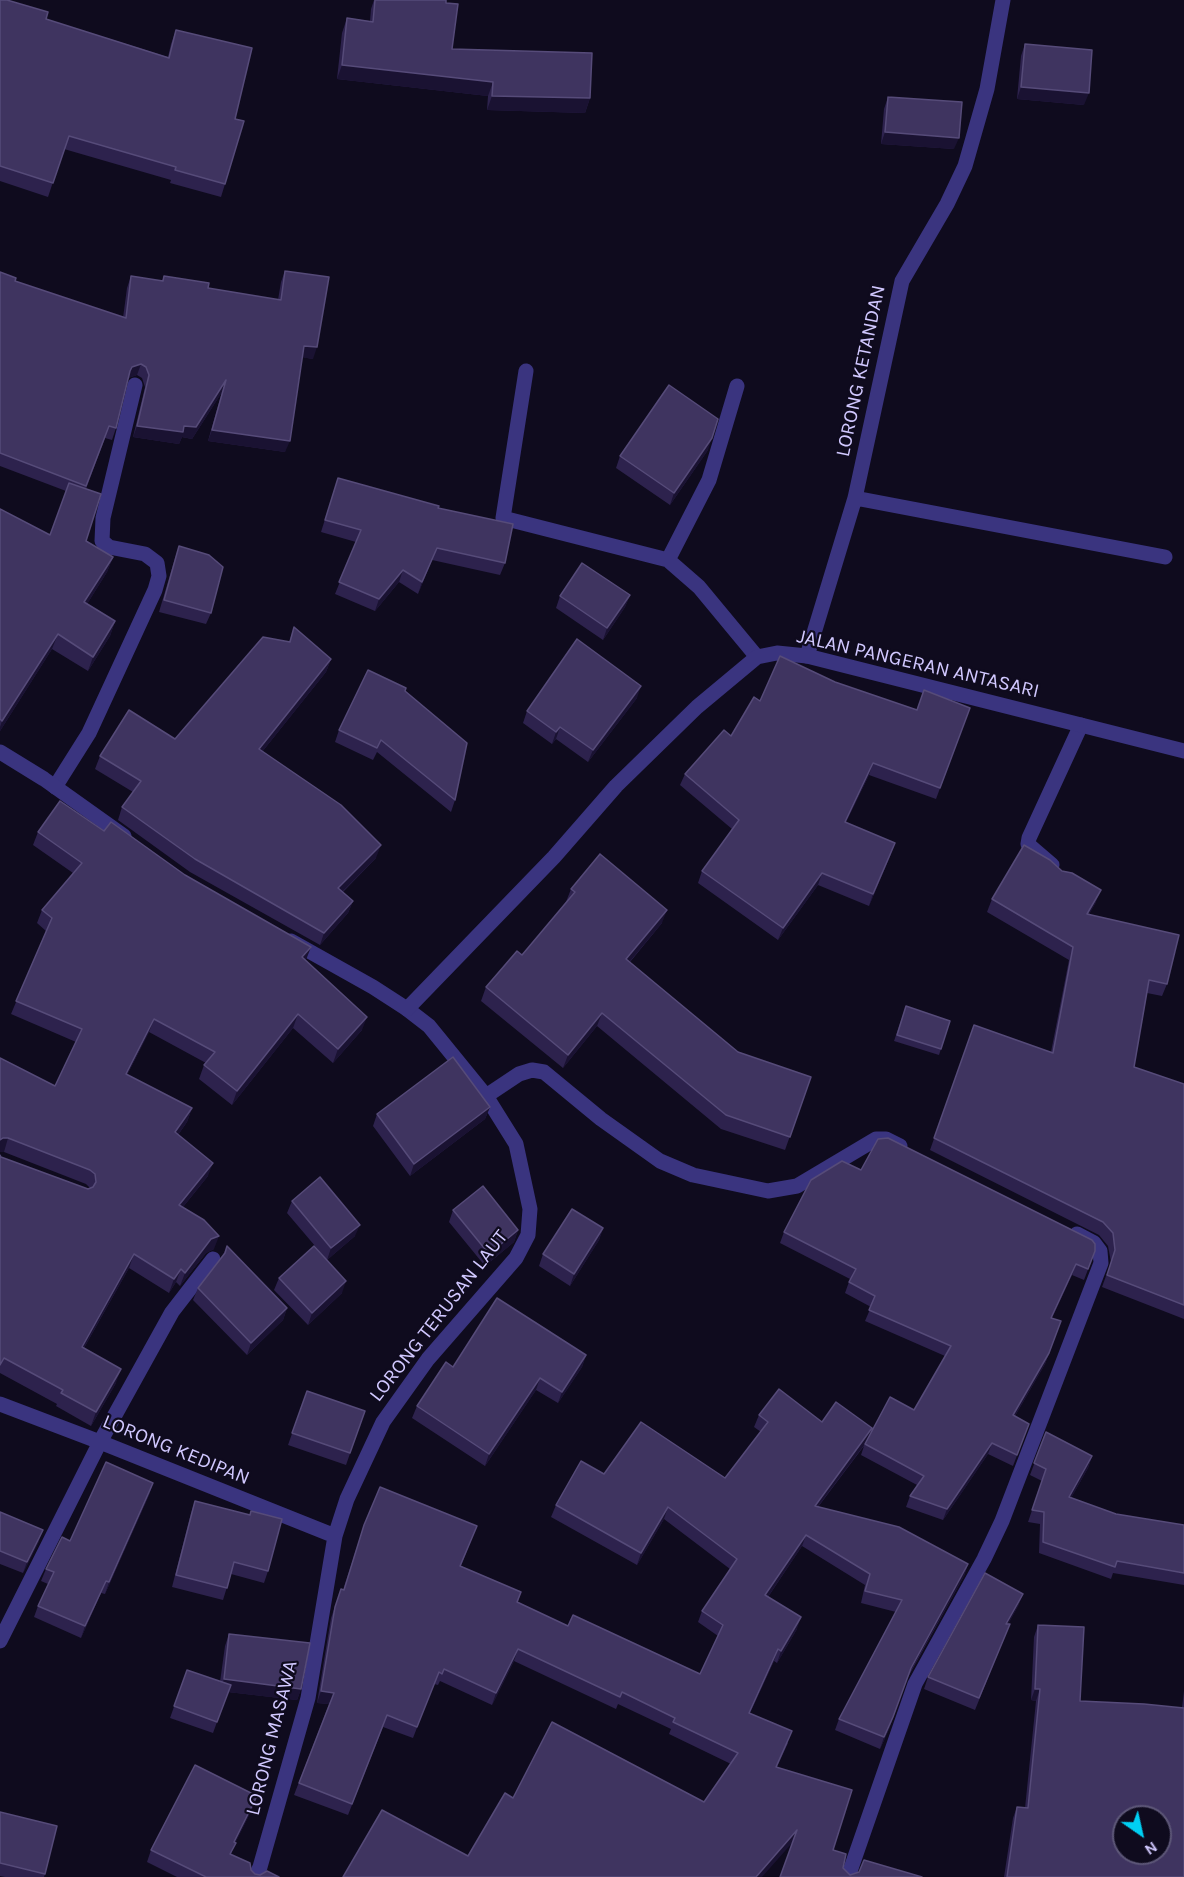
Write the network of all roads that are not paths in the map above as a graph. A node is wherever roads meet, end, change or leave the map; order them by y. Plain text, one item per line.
1 (1003, 0) edge
2 (526, 371) dead end
3 (135, 385) edge
4 (737, 386) dead end
5 (855, 498) junction
6 (1165, 557) dead end
7 (668, 560) junction
8 (807, 656) junction
9 (757, 657) junction
10 (1081, 725) junction
11 (0, 752) edge
12 (1184, 752) edge
13 (54, 787) junction
14 (139, 847) edge
15 (1064, 876) edge
16 (279, 933) edge
17 (407, 1009) junction
18 (486, 1096) junction
19 (917, 1154) edge
20 (1063, 1227) edge
21 (213, 1258) edge
22 (0, 1404) edge
23 (100, 1442) junction
24 (335, 1536) junction
25 (0, 1641) edge
26 (255, 1877) edge
27 (848, 1877) edge

1 - 5 street, LORONG KETANDAN
2 - 7 street
3 - 13 street
4 - 7 street
5 - 6 street
5 - 8 street, LORONG KETANDAN
7 - 9 street
8 - 9 street, JALAN PANGERAN ANTASARI
8 - 10 street, JALAN PANGERAN ANTASARI
9 - 17 street
10 - 12 street, JALAN PANGERAN ANTASARI
10 - 15 street
11 - 13 street
13 - 14 street
16 - 17 street, LORONG TERUSAN LAUT
17 - 18 street, LORONG TERUSAN LAUT
18 - 19 street
18 - 24 street, LORONG TERUSAN LAUT
20 - 27 street
21 - 23 street
22 - 23 street, LORONG KEDIPAN
23 - 24 street, LORONG KEDIPAN
23 - 25 street
24 - 26 street, LORONG MASAWA

